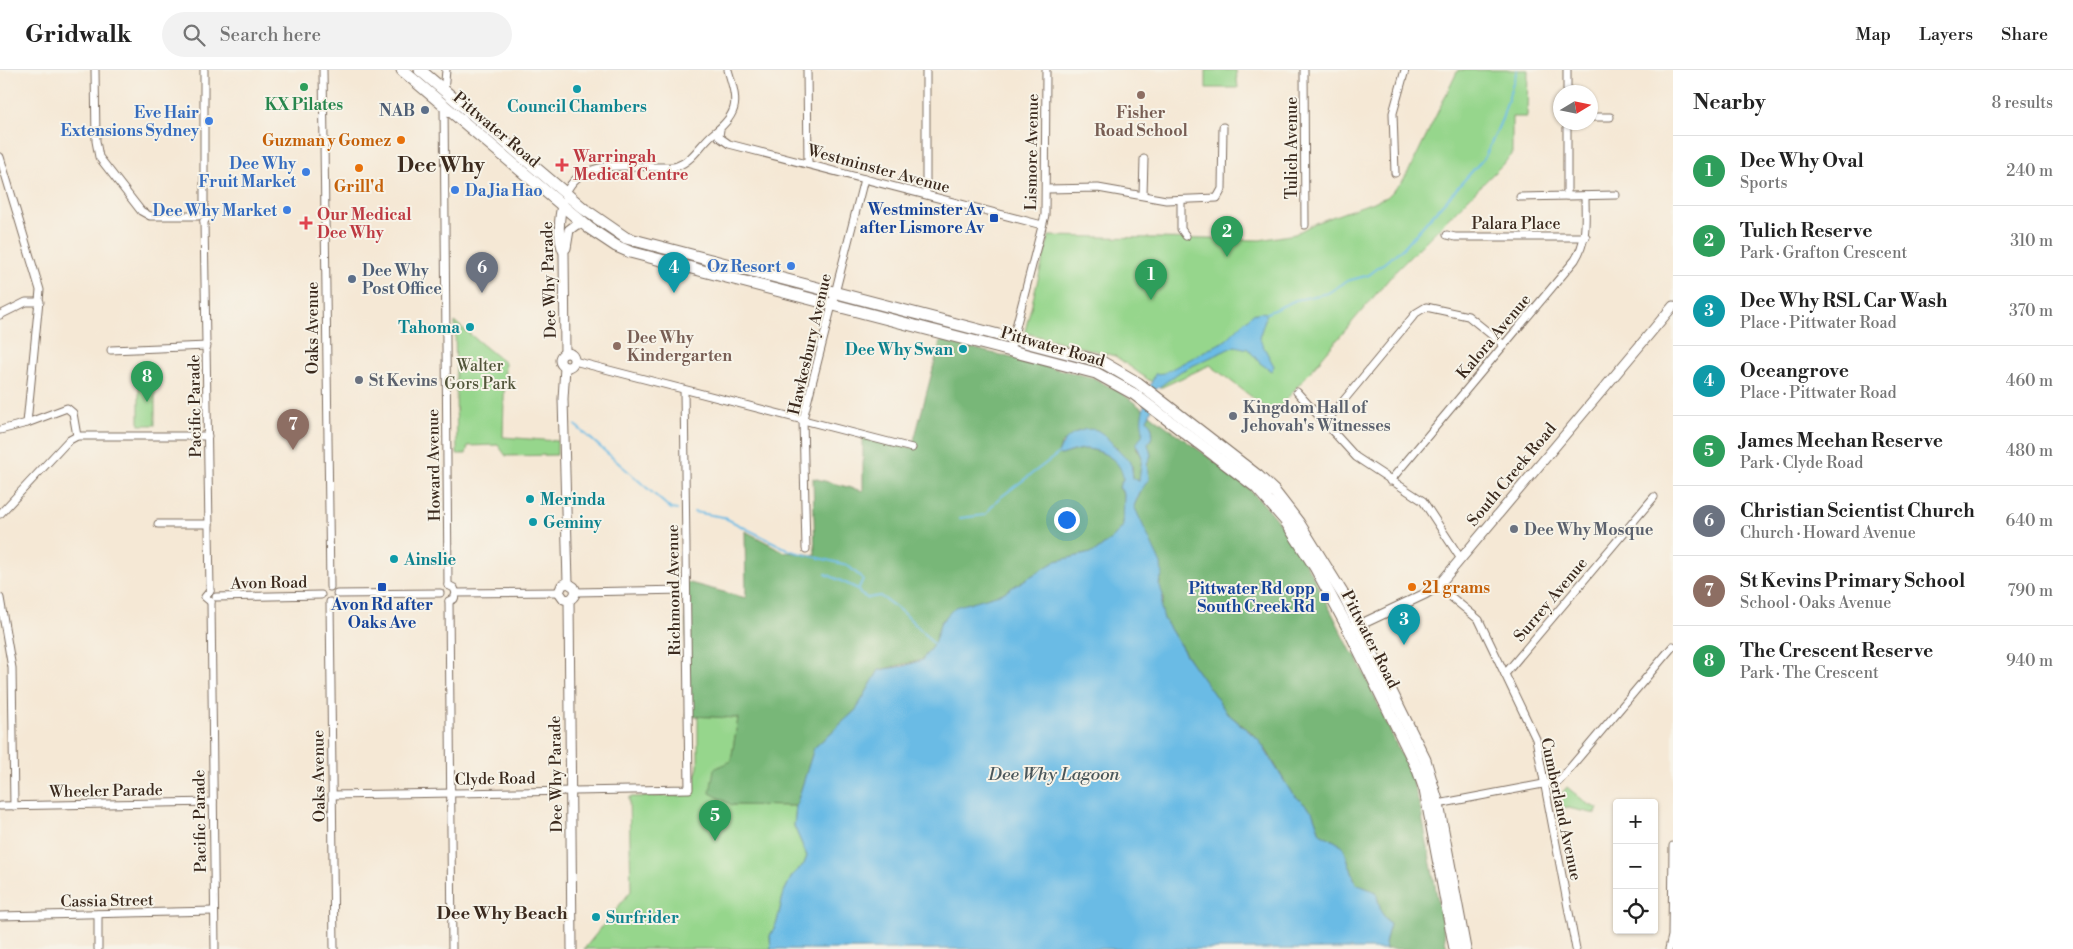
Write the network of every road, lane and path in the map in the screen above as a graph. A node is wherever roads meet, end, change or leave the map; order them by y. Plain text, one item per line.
1 (95, 70) edge
2 (204, 70) edge
3 (322, 70) edge
4 (402, 70) edge
5 (420, 70) edge
6 (446, 70) edge
7 (728, 70) edge
8 (807, 70) edge
9 (926, 70) edge
10 (1046, 70) edge
11 (1304, 70) edge
12 (1405, 70) edge
13 (1567, 70) edge
14 (1567, 85) edge
15 (444, 90) junction
16 (444, 105) junction
17 (1598, 117) edge
18 (1610, 117) dead end
19 (1223, 128) dead end
20 (720, 129) junction
21 (1567, 130) edge
22 (0, 157) edge
23 (1144, 159) dead end
24 (808, 164) junction
25 (1395, 173) dead end
26 (864, 179) junction
27 (1047, 188) junction
28 (566, 193) junction
29 (926, 194) junction
30 (1143, 195) junction
31 (1520, 196) dead end
32 (1567, 196) junction
33 (1585, 196) junction
34 (1616, 196) dead end
35 (1182, 200) junction
36 (562, 206) junction
37 (202, 216) junction
38 (584, 224) junction
39 (1305, 225) dead end
40 (1042, 226) junction
41 (1447, 235) dead end
42 (1186, 236) dead end
43 (1586, 237) junction
44 (564, 253) junction
45 (833, 298) junction
46 (40, 302) junction
47 (1673, 306) edge
48 (0, 314) edge
49 (1012, 344) junction
50 (1504, 344) junction
51 (207, 346) junction
52 (111, 350) dead end
53 (565, 353) junction
54 (574, 361) junction
55 (565, 367) junction
56 (684, 390) junction
57 (1297, 392) dead end
58 (803, 419) junction
59 (27, 423) junction
60 (1324, 423) junction
61 (0, 430) edge
62 (77, 436) junction
63 (208, 436) junction
64 (912, 448) dead end
65 (1390, 481) junction
66 (1654, 497) dead end
67 (0, 514) edge
68 (158, 524) dead end
69 (210, 524) junction
70 (806, 548) dead end
71 (1460, 559) junction
72 (568, 583) junction
73 (448, 585) junction
74 (1438, 586) junction
75 (330, 587) junction
76 (686, 590) junction
77 (559, 592) junction
78 (576, 592) junction
79 (440, 593) junction
80 (456, 593) junction
81 (321, 594) junction
82 (336, 594) junction
83 (0, 598) edge
84 (214, 599) junction
85 (569, 600) junction
86 (449, 601) junction
87 (330, 602) junction
88 (1354, 628) junction
89 (1673, 646) edge
90 (1505, 674) junction
91 (1545, 784) junction
92 (689, 789) joint
93 (570, 791) junction
94 (451, 793) junction
95 (332, 795) junction
96 (213, 802) junction
97 (1438, 804) junction
98 (0, 806) edge
99 (14, 806) junction
100 (1673, 846) edge
101 (214, 911) junction
102 (98, 914) junction
103 (0, 916) edge
104 (98, 949) edge
105 (215, 949) edge
106 (334, 949) edge
107 (452, 949) edge
108 (572, 949) edge
109 (1455, 949) edge
110 (1465, 949) edge
111 (1576, 949) edge
112 (1669, 949) edge

1 - 37 street
2 - 37 street, Pacific Parade
3 - 75 street, Oaks Avenue
4 - 16 highway, Pittwater Road
5 - 15 highway, Pittwater Road
6 - 15 street, Howard Avenue
7 - 20 street
8 - 24 street
9 - 29 street
10 - 27 street, Lismore Avenue
11 - 39 street, Tulich Avenue
12 - 25 street
13 - 14 street
15 - 16 street, Howard Avenue
15 - 28 highway, Pittwater Road
16 - 36 highway, Pittwater Road
16 - 73 street, Howard Avenue
17 - 18 street
19 - 35 street
20 - 24 street, Westminster Avenue
20 - 28 street
21 - 32 street
22 - 46 street
23 - 30 street
24 - 26 street, Westminster Avenue
26 - 29 street, Westminster Avenue
26 - 45 street, Hawkesbury Avenue
27 - 30 street
27 - 40 street, Lismore Avenue
28 - 36 main road, Dee Why Parade
28 - 45 highway, Pittwater Road
29 - 40 street, Westminster Avenue
30 - 35 street
31 - 32 street
32 - 33 street
33 - 34 street
33 - 43 street, Kalora Avenue
35 - 42 street
36 - 38 highway, Pittwater Road
36 - 44 main road, Dee Why Parade
37 - 51 street, Pacific Parade
38 - 44 main road
38 - 45 highway, Pittwater Road
40 - 49 street, Lismore Avenue
41 - 43 street, Palara Place
43 - 50 street, Kalora Avenue
44 - 53 main road, Dee Why Parade
45 - 49 highway, Pittwater Road
45 - 58 street, Hawkesbury Avenue
46 - 48 street
46 - 59 street
47 - 71 main road, South Creek Road
49 - 88 highway, Pittwater Road
50 - 60 street
50 - 65 street, Kalora Avenue
51 - 52 street
51 - 63 street, Pacific Parade
53 - 54 main road
53 - 55 main road
54 - 55 main road
54 - 56 street
55 - 72 main road
56 - 58 street
56 - 76 street, Richmond Avenue
57 - 60 street
58 - 64 street
58 - 70 street, Hawkesbury Avenue
59 - 61 street
59 - 62 street
60 - 65 street
62 - 63 street
62 - 67 street
63 - 69 street, Pacific Parade
65 - 71 street
66 - 90 street, Surrey Avenue
68 - 69 street
69 - 84 street, Pacific Parade
71 - 74 main road, South Creek Road
72 - 77 main road
72 - 78 main road
73 - 79 street
73 - 80 street
74 - 88 main road, South Creek Road
74 - 90 street, Cumberland Avenue
75 - 81 street
75 - 82 street
76 - 78 street
76 - 92 street, Richmond Avenue
77 - 80 street
77 - 85 main road
78 - 85 main road
79 - 82 street
79 - 86 street
80 - 86 street
81 - 84 street, Avon Road
81 - 87 street
82 - 87 street
83 - 99 street
84 - 96 street, Pacific Parade
85 - 93 main road, Dee Why Parade
86 - 94 street
87 - 95 street, Oaks Avenue
88 - 97 highway, Pittwater Road
88 - 109 highway, Pittwater Road
89 - 91 street
90 - 91 street, Cumberland Avenue
91 - 97 street
91 - 111 street, Cumberland Avenue
92 - 93 street, Clyde Road
93 - 94 street, Clyde Road
93 - 108 main road, Dee Why Parade
94 - 95 street, Clyde Road
94 - 107 street
95 - 106 street, Oaks Avenue
96 - 99 street, Wheeler Parade
96 - 101 street, Pacific Parade
97 - 110 highway, Pittwater Road
98 - 99 street, Wheeler Parade
100 - 112 street
101 - 102 street, Cassia Street
101 - 105 street, Pacific Parade
102 - 103 street, Cassia Street
102 - 104 street

